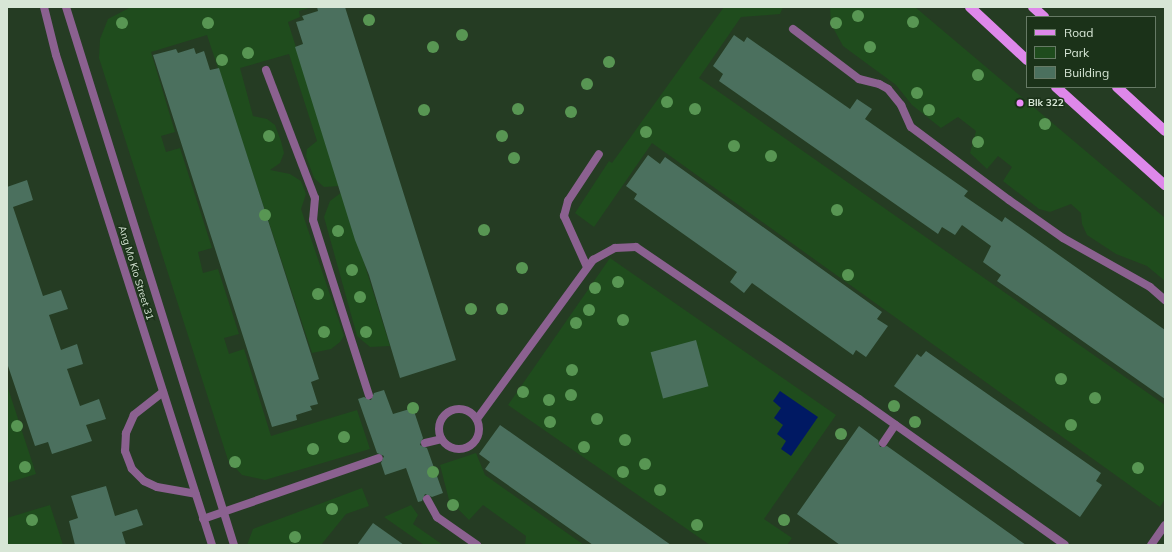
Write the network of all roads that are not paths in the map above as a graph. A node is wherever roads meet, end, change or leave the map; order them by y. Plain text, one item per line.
1 (44, 7) edge
2 (66, 7) edge
3 (970, 7) edge
4 (1033, 7) edge
5 (1043, 16) edge
6 (793, 29) dead end
7 (1026, 59) edge
8 (266, 70) dead end
9 (1057, 88) edge
10 (1118, 88) edge
11 (1165, 131) edge
12 (599, 154) dead end
13 (1165, 185) edge
14 (587, 267) junction
15 (1165, 300) edge
16 (162, 392) junction
17 (369, 395) dead end
18 (476, 419) junction
19 (895, 425) junction
20 (442, 439) junction
21 (426, 443) dead end
22 (882, 443) dead end
23 (379, 458) dead end
24 (195, 494) junction
25 (427, 499) dead end
26 (222, 512) junction
27 (203, 519) junction
28 (1165, 525) edge
29 (1062, 544) edge
30 (212, 545) edge
31 (234, 545) edge
32 (477, 545) edge
33 (1151, 545) edge

1 - 16 street, Ang Mo Kio Street 31
2 - 26 street, Ang Mo Kio Street 31
3 - 7 main road
4 - 5 main road
6 - 15 street
8 - 17 street
9 - 13 main road
10 - 11 main road
12 - 14 street
14 - 18 street
14 - 19 street
16 - 24 street, Ang Mo Kio Street 31
16 - 24 street
18 - 20 street
18 - 20 street
19 - 22 street
19 - 29 street
20 - 21 street
23 - 26 street
24 - 27 street, Ang Mo Kio Street 31
25 - 32 street
26 - 27 street
26 - 31 street, Ang Mo Kio Street 31
27 - 30 street, Ang Mo Kio Street 31
28 - 33 street

